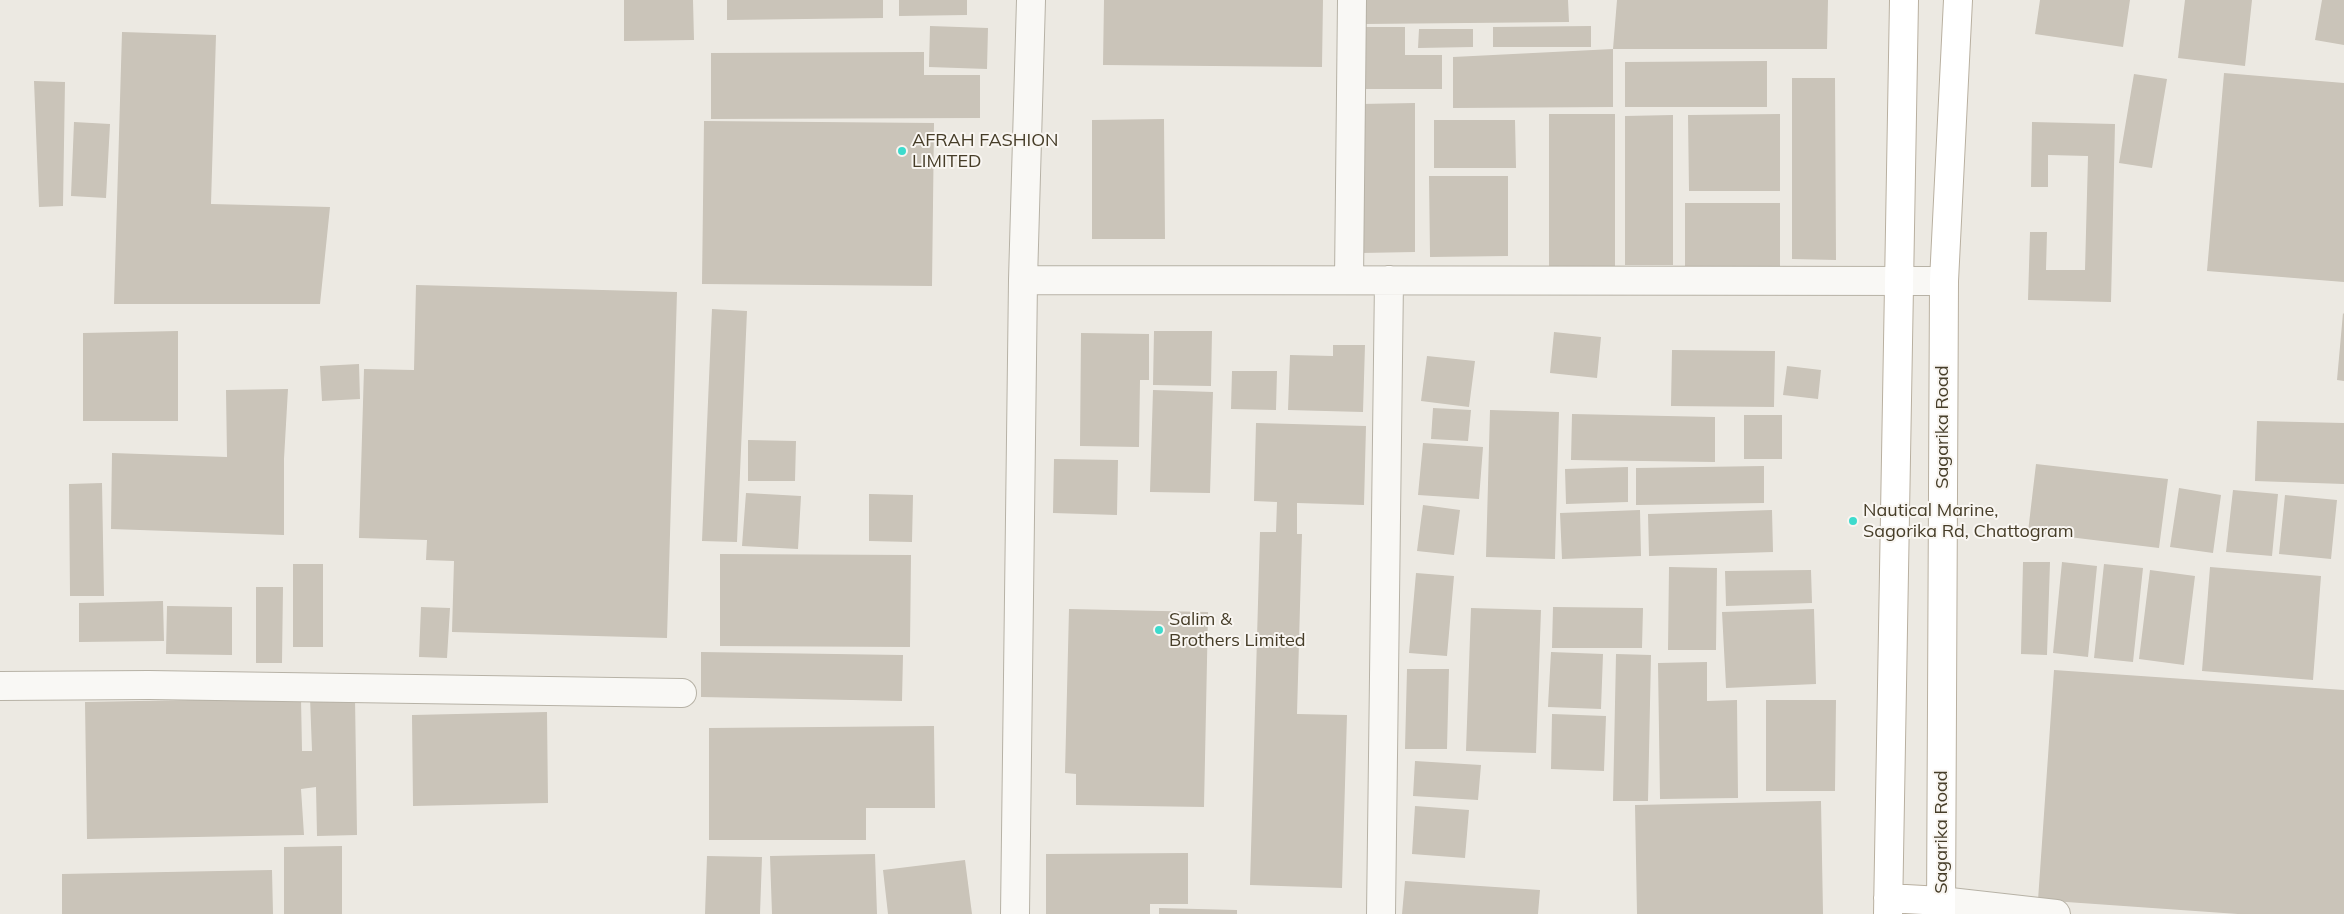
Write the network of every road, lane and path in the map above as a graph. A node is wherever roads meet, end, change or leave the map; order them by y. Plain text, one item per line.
1 (1031, 0) edge
2 (1352, 0) edge
3 (1904, 0) edge
4 (1958, 0) edge
5 (1898, 279) junction
6 (1023, 280) junction
7 (1348, 280) junction
8 (1390, 280) junction
9 (1944, 281) junction
10 (0, 686) edge
11 (682, 694) dead end
12 (1888, 906) edge
13 (1941, 908) edge
14 (1015, 914) edge
15 (1381, 914) edge
16 (2056, 914) edge

1 - 6 street
2 - 7 street
3 - 5 main road
4 - 9 main road, Sagarika Road
5 - 8 street
5 - 9 street
5 - 12 main road
6 - 7 street
6 - 14 street
7 - 8 street
8 - 15 street
9 - 13 main road, Sagarika Road
10 - 11 street
12 - 13 main road
13 - 16 street

